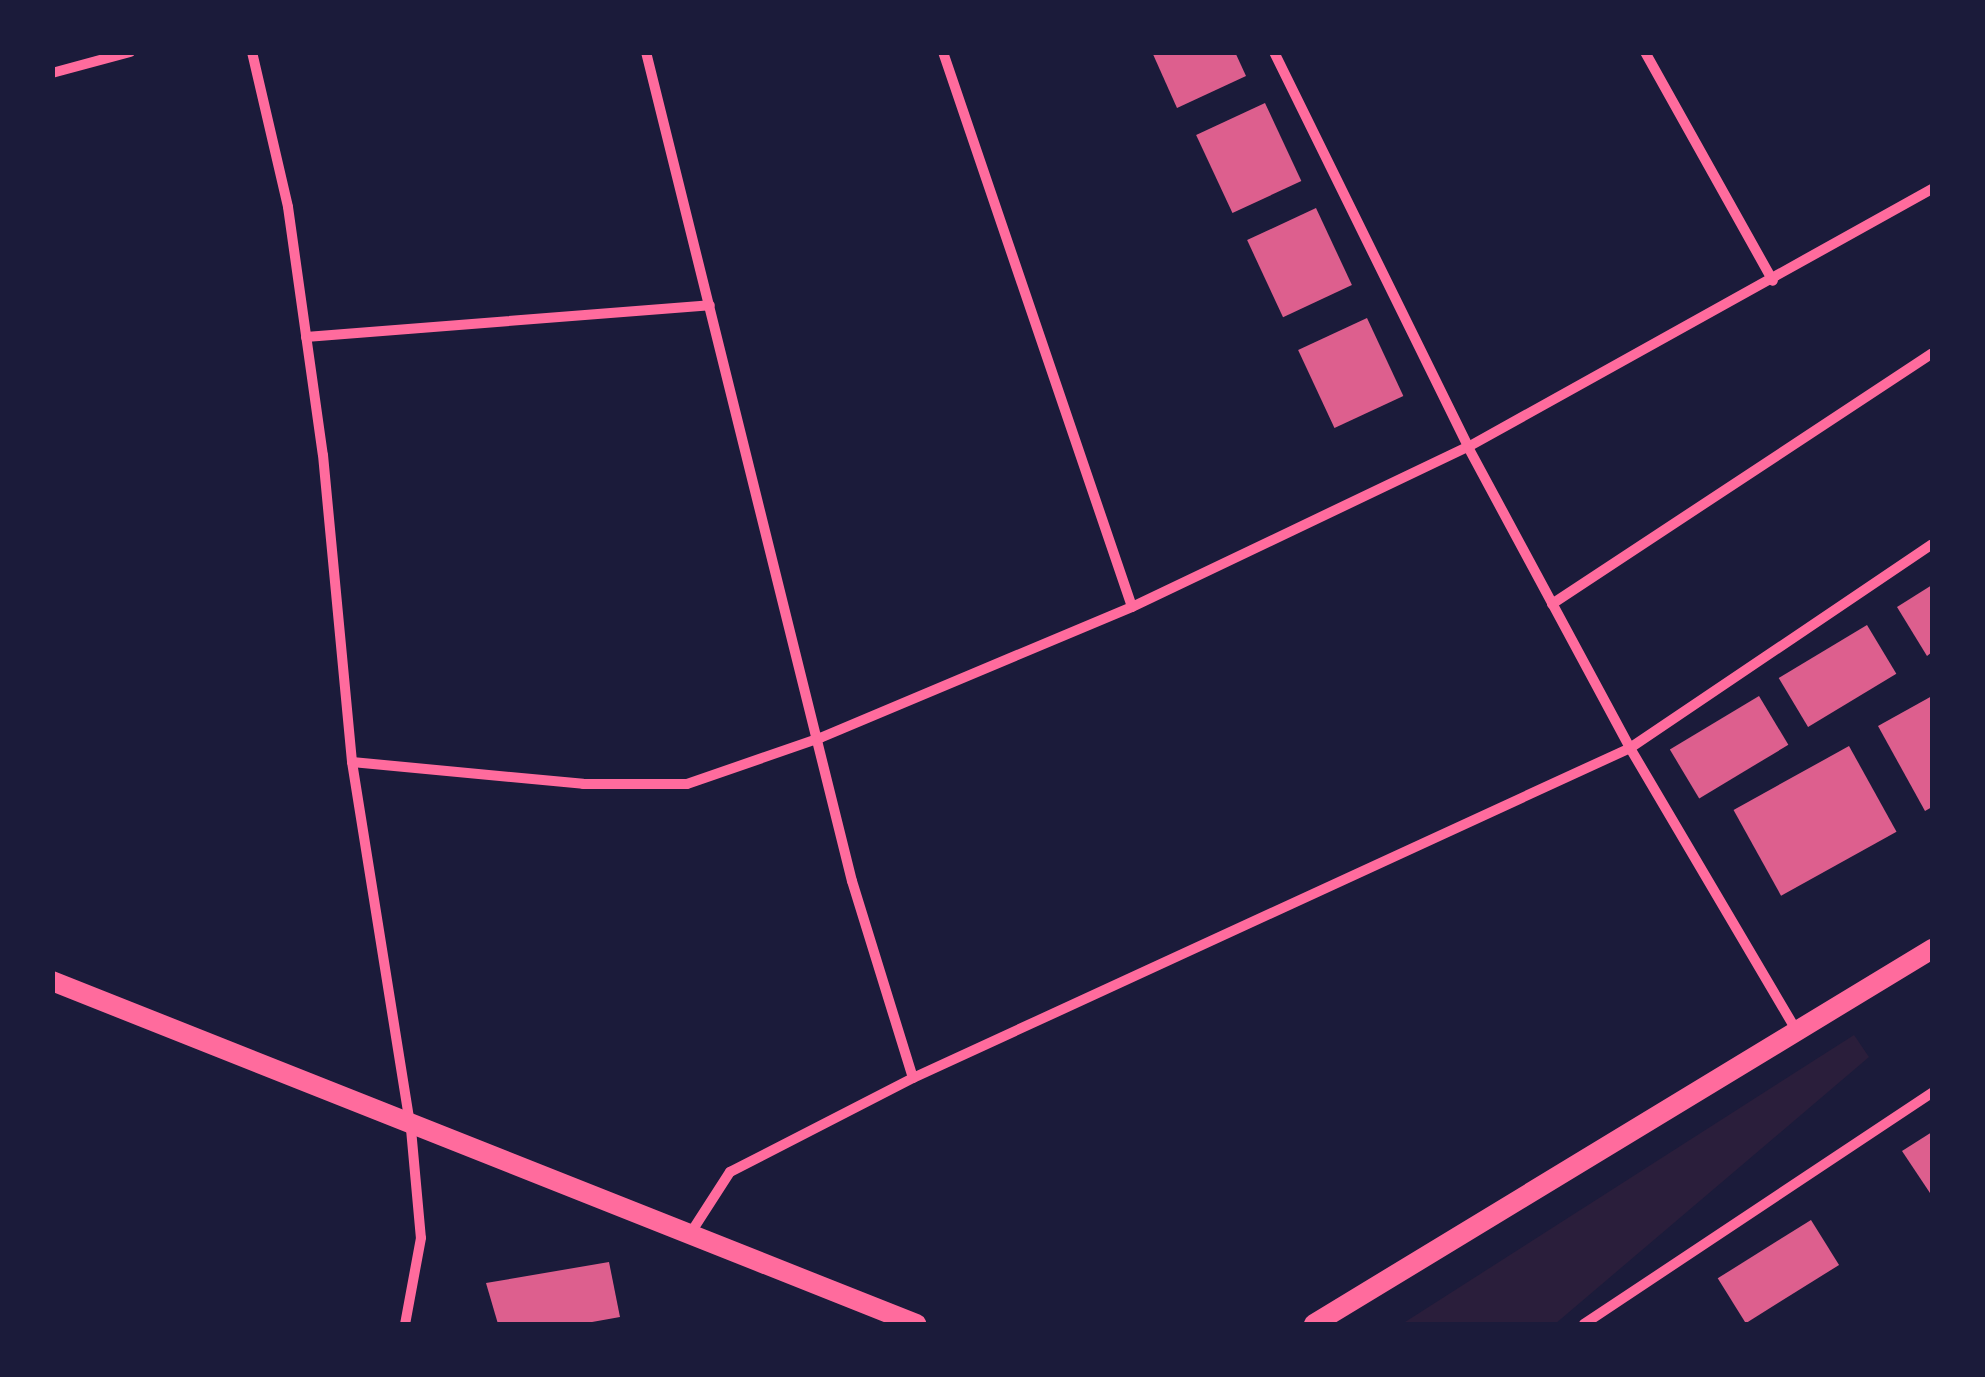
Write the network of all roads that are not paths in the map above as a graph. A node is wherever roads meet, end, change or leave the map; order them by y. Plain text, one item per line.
1 (130, 52) edge
2 (252, 52) edge
3 (646, 52) edge
4 (943, 52) edge
5 (1274, 52) edge
6 (1645, 52) edge
7 (52, 73) edge
8 (1932, 189) edge
9 (1772, 281) junction
10 (710, 305) junction
11 (306, 337) junction
12 (1932, 353) edge
13 (1468, 447) junction
14 (1932, 544) edge
15 (1552, 604) junction
16 (1132, 606) junction
17 (820, 738) junction
18 (1630, 748) junction
19 (352, 762) junction
20 (1932, 948) edge
21 (52, 981) edge
22 (1798, 1033) junction
23 (912, 1078) junction
24 (1932, 1093) edge
25 (411, 1129) junction
26 (690, 1235) junction
27 (405, 1324) edge
28 (916, 1324) edge
29 (1314, 1324) edge
30 (1584, 1324) edge

1 - 7 street
2 - 11 street
3 - 10 street
4 - 16 street
5 - 13 street
6 - 9 street
8 - 9 street
9 - 13 street
10 - 11 street
10 - 17 street
11 - 19 street
12 - 15 street
13 - 15 street
13 - 16 street
14 - 18 street
15 - 18 street
16 - 17 street
17 - 19 street
17 - 23 street
18 - 22 street
18 - 23 street
19 - 25 street
20 - 22 main road
21 - 25 main road
22 - 29 main road
23 - 26 street
24 - 30 street
25 - 26 main road
25 - 27 street
26 - 28 main road

